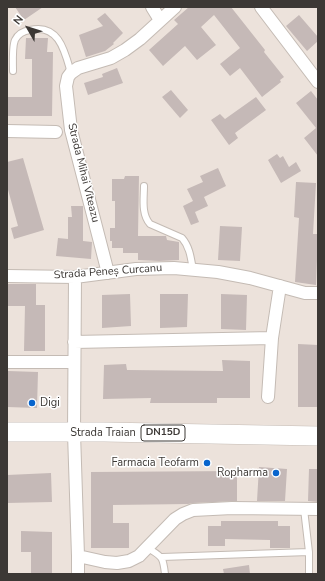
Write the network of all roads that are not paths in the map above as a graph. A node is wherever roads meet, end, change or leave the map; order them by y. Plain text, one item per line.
1 (152, 7) edge
2 (175, 7) edge
3 (261, 7) edge
4 (160, 20) junction
5 (13, 71) dead end
6 (71, 73) junction
7 (318, 82) edge
8 (7, 131) edge
9 (56, 132) dead end
10 (144, 186) dead end
11 (193, 270) junction
12 (108, 273) junction
13 (7, 276) edge
14 (74, 276) junction
15 (280, 286) junction
16 (318, 293) edge
17 (272, 338) junction
18 (74, 342) junction
19 (7, 362) edge
20 (74, 362) junction
21 (268, 397) dead end
22 (7, 432) edge
23 (74, 433) junction
24 (318, 436) edge
25 (304, 509) junction
26 (318, 509) edge
27 (148, 548) junction
28 (309, 552) junction
29 (78, 556) junction
30 (162, 557) junction
31 (78, 574) edge
32 (165, 574) edge
33 (309, 574) edge

1 - 4 street
2 - 4 street
3 - 7 street
4 - 6 street
5 - 6 lane
6 - 12 street, Strada Mihai Viteazu
8 - 9 street
10 - 11 lane
11 - 12 street, Strada Peneș Curcanu
11 - 15 street, Strada Peneș Curcanu
12 - 14 street, Strada Peneș Curcanu
13 - 14 street, Strada Peneș Curcanu
14 - 18 street
15 - 16 street, Strada Peneș Curcanu
15 - 17 street
17 - 18 street
17 - 21 street
18 - 20 street
19 - 20 street
20 - 23 street
22 - 23 main road, Strada Traian / DN15D
23 - 24 main road, Strada Traian / DN15D
23 - 29 street
25 - 26 street
25 - 27 street
25 - 28 lane
27 - 29 street
27 - 30 lane
28 - 30 lane
28 - 33 lane
29 - 31 street
30 - 32 lane

